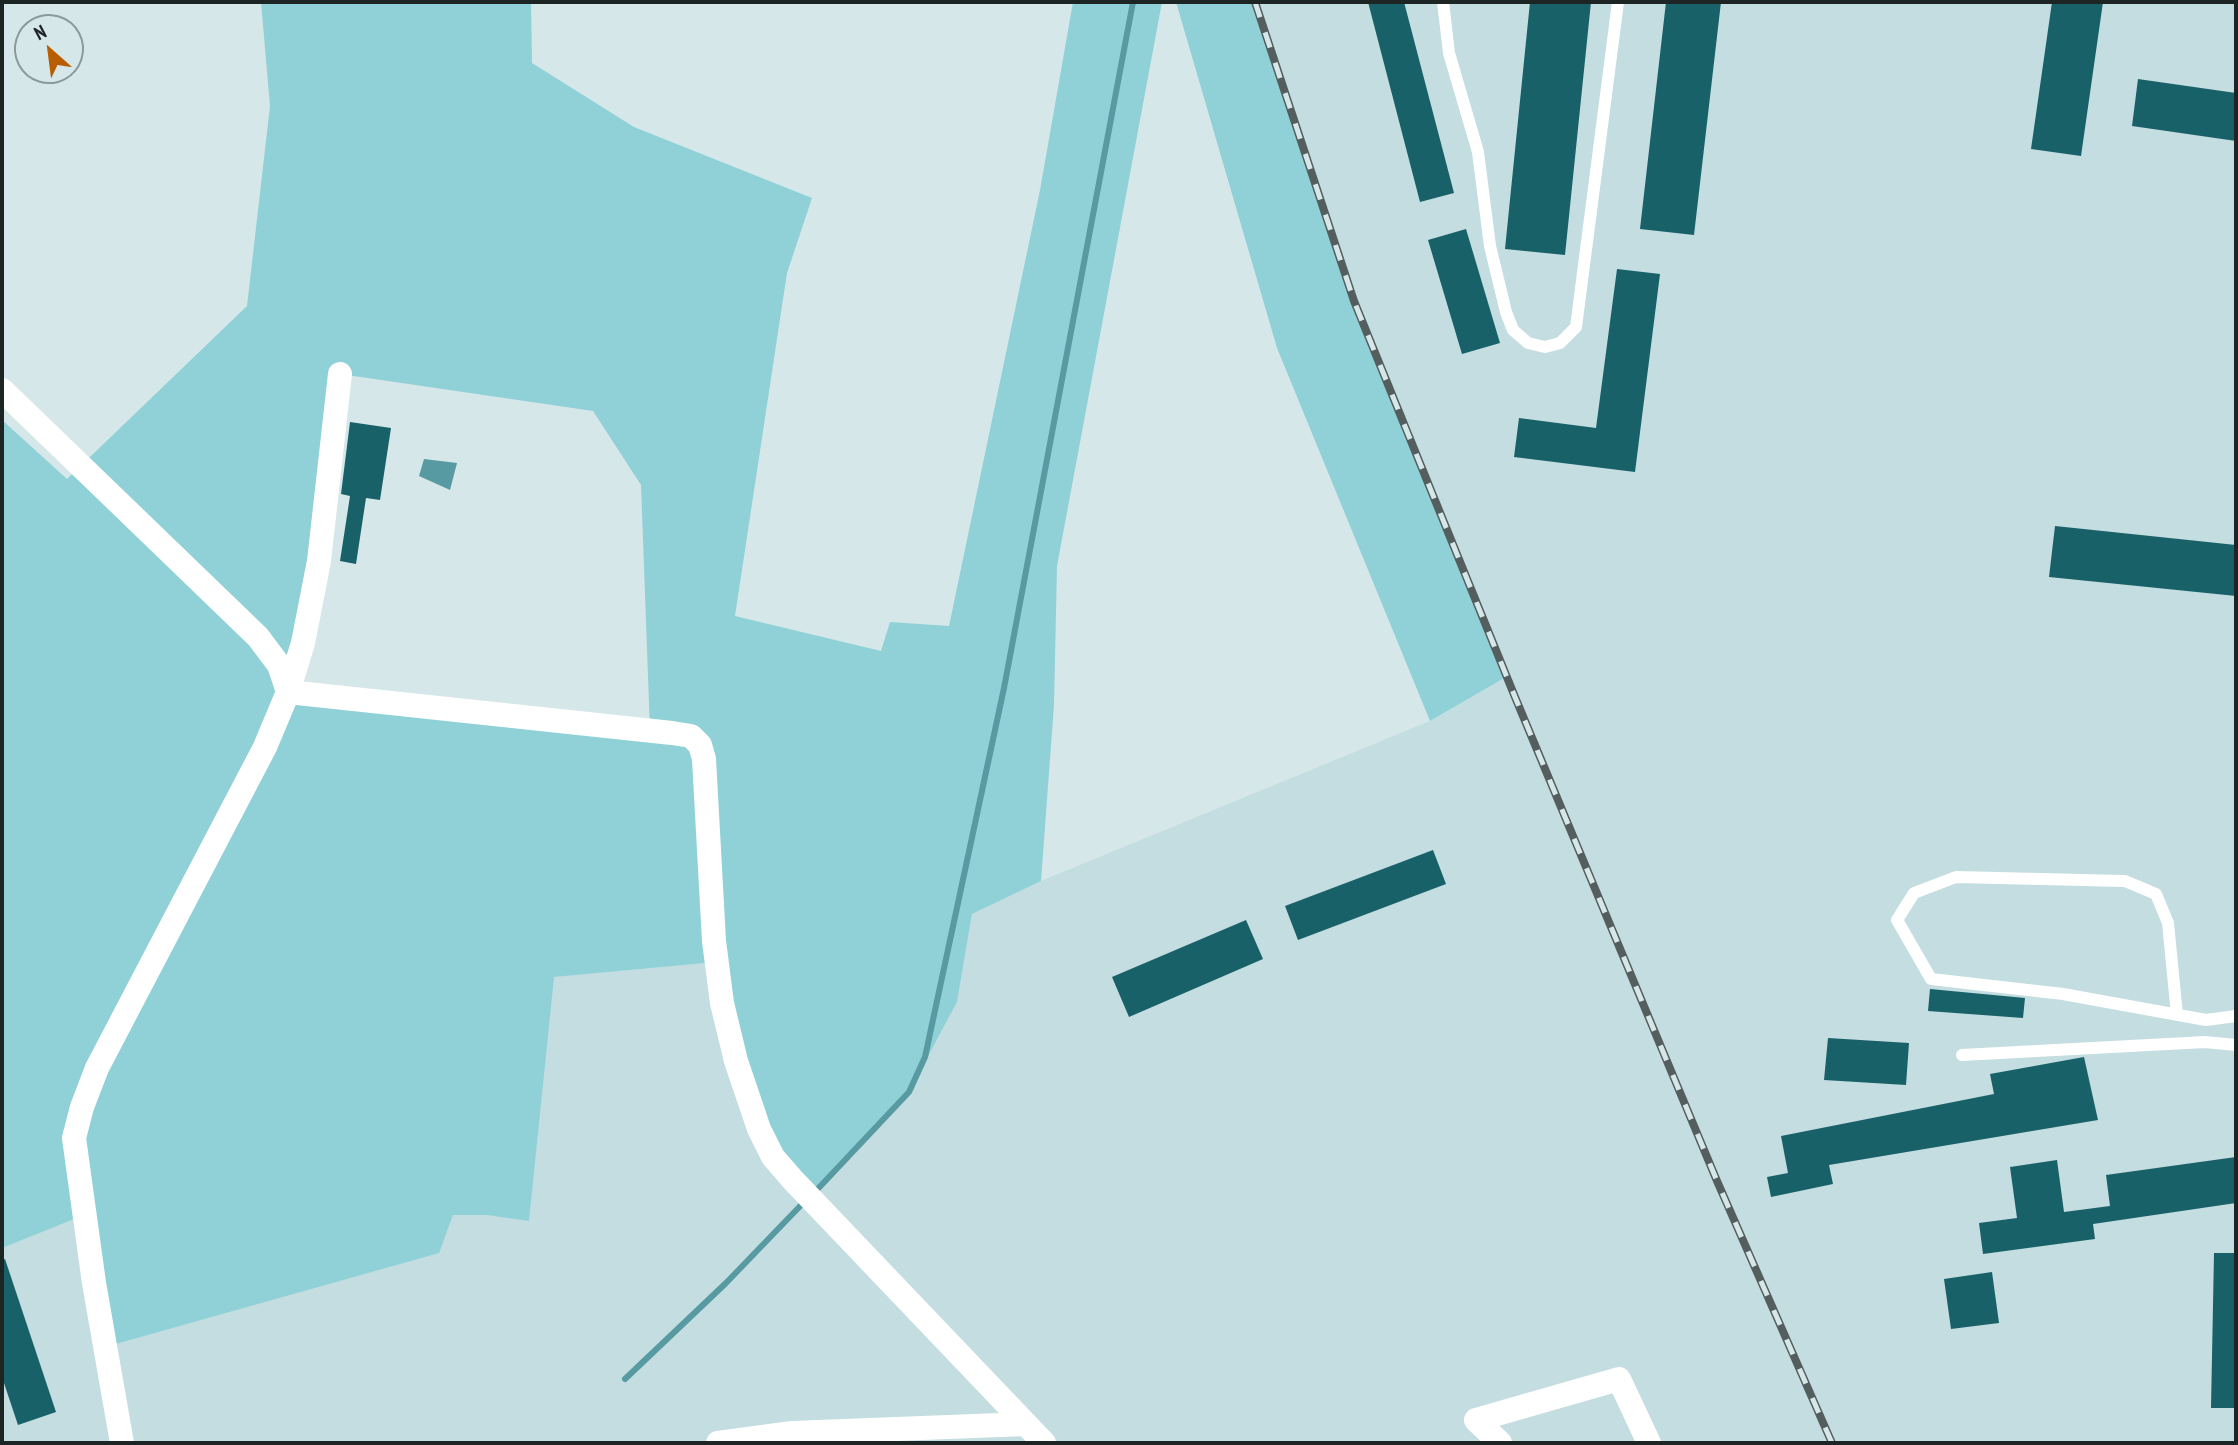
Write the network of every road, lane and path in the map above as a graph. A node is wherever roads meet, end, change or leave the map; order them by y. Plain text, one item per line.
1 (1443, 2) edge
2 (1618, 2) edge
3 (340, 374) dead end
4 (2, 390) edge
5 (288, 692) junction
6 (2177, 1015) junction
7 (2236, 1016) edge
8 (2236, 1045) edge
9 (1962, 1055) dead end
10 (1026, 1424) junction
11 (122, 1443) edge
12 (718, 1443) edge
13 (1044, 1443) edge
14 (1500, 1443) edge
15 (1649, 1443) edge

1 - 2 lane
3 - 5 street
4 - 5 street
5 - 10 street
5 - 11 street
6 - 6 lane
6 - 7 lane
8 - 9 lane
10 - 12 street
10 - 13 street
14 - 15 street

